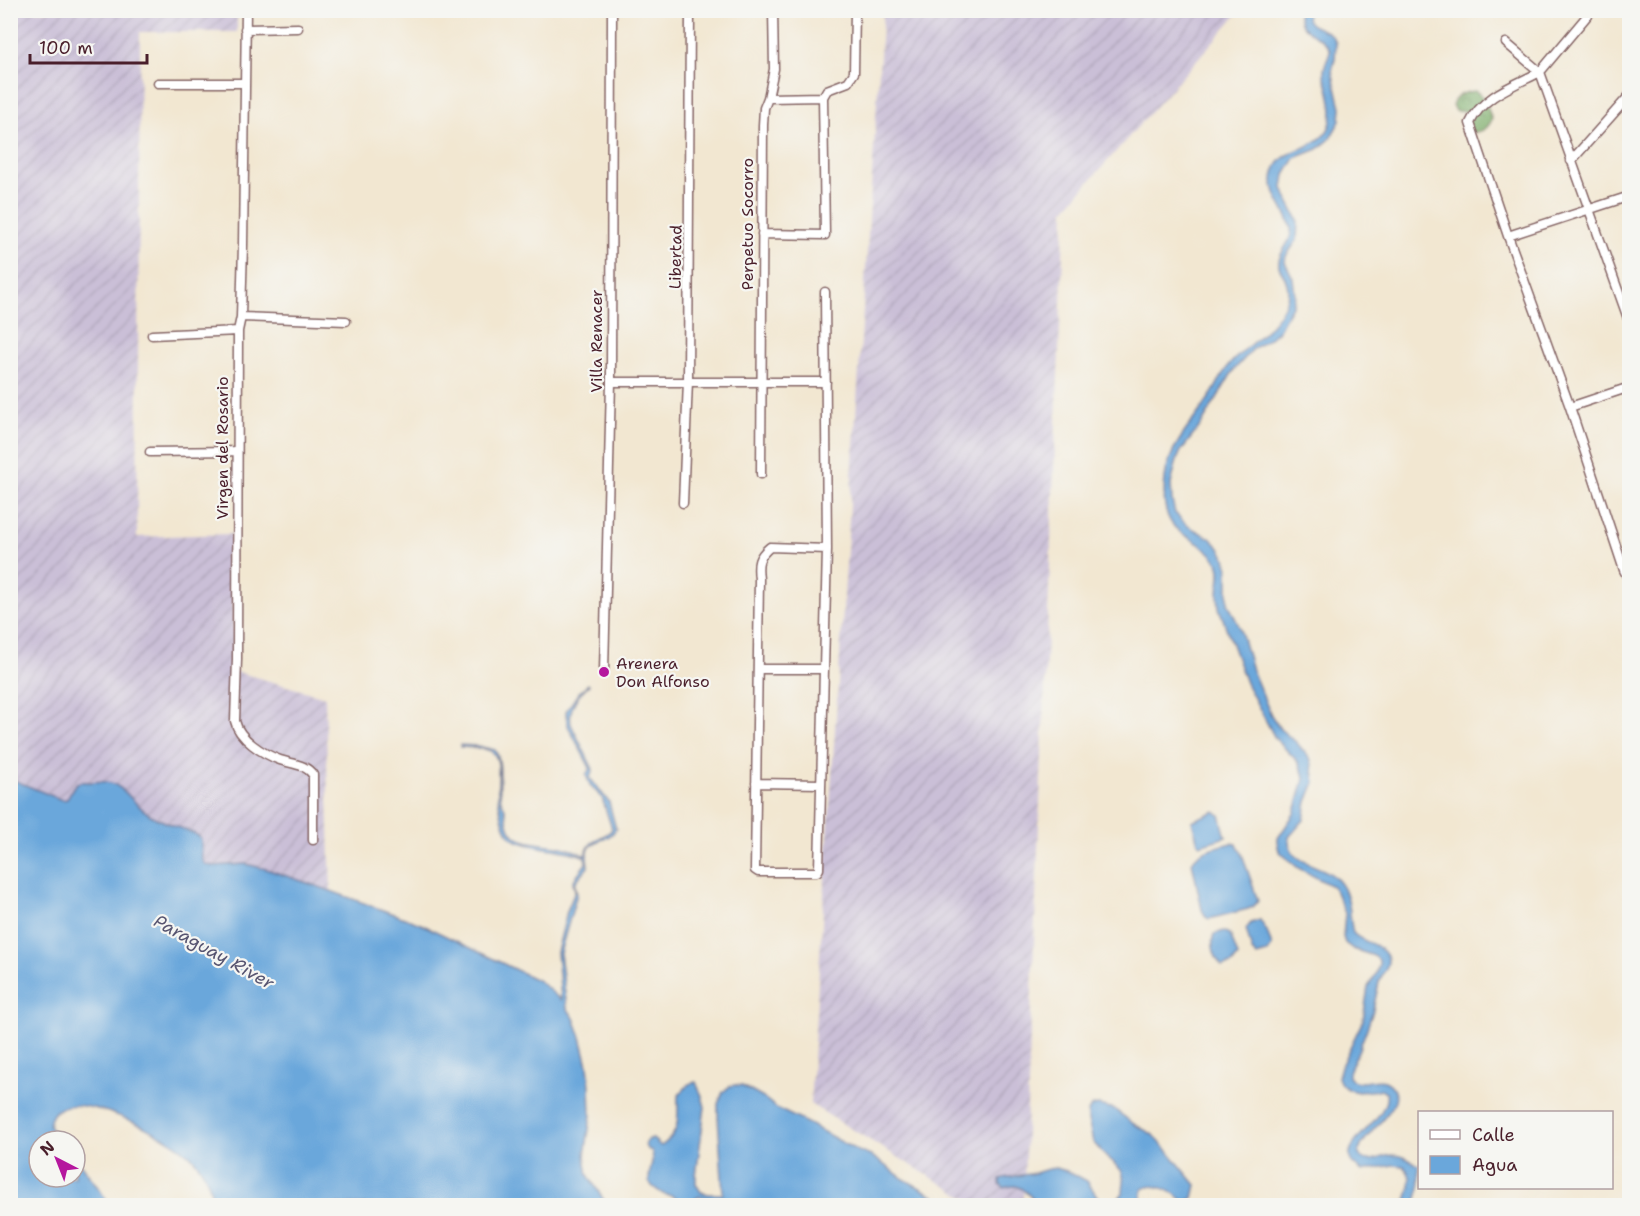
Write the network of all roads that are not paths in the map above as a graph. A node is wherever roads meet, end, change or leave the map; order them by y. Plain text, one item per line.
1 (246, 10) edge
2 (612, 10) edge
3 (690, 10) edge
4 (773, 10) edge
5 (855, 10) edge
6 (1592, 10) edge
7 (298, 28) dead end
8 (245, 29) junction
9 (1506, 43) dead end
10 (1540, 72) junction
11 (245, 82) junction
12 (158, 83) dead end
13 (1629, 95) edge
14 (823, 97) junction
15 (768, 98) junction
16 (1621, 104) junction
17 (1629, 111) edge
18 (1571, 161) junction
19 (1629, 196) edge
20 (1589, 210) junction
21 (762, 234) junction
22 (1508, 236) junction
23 (825, 292) dead end
24 (241, 317) junction
25 (346, 321) dead end
26 (1629, 324) edge
27 (238, 331) junction
28 (152, 334) dead end
29 (688, 381) junction
30 (611, 382) junction
31 (761, 382) junction
32 (826, 382) junction
33 (1629, 387) edge
34 (1570, 407) junction
35 (237, 451) junction
36 (150, 452) dead end
37 (761, 474) dead end
38 (683, 503) dead end
39 (827, 549) junction
40 (1629, 581) edge
41 (758, 669) junction
42 (823, 669) junction
43 (604, 672) dead end
44 (756, 783) junction
45 (821, 784) junction
46 (313, 840) dead end

1 - 8 street, Virgen del Rosario
2 - 30 street, Villa Renacer
3 - 29 street, Libertad
4 - 15 street, Perpetuo Socorro
5 - 14 street
6 - 10 street
7 - 8 street
8 - 11 street, Virgen del Rosario
9 - 10 street
10 - 18 street
10 - 22 street
11 - 12 street
11 - 24 street, Virgen del Rosario
13 - 16 street
14 - 15 street
14 - 21 street
15 - 21 street, Perpetuo Socorro
16 - 17 street
16 - 18 street
18 - 20 street
19 - 20 street
20 - 22 street
20 - 26 street
21 - 31 street, Perpetuo Socorro
22 - 34 street
23 - 32 street
24 - 25 street
24 - 27 street, Virgen del Rosario
27 - 28 street
27 - 35 street, Virgen del Rosario
29 - 30 street
29 - 31 street
29 - 38 street, Libertad
30 - 43 street, Villa Renacer
31 - 32 street
31 - 37 street, Perpetuo Socorro
32 - 39 street
33 - 34 street
34 - 40 street
35 - 36 street
35 - 46 street, Virgen del Rosario
39 - 41 street
39 - 42 street
41 - 42 street
41 - 44 street
42 - 45 street
44 - 45 street
44 - 45 street

